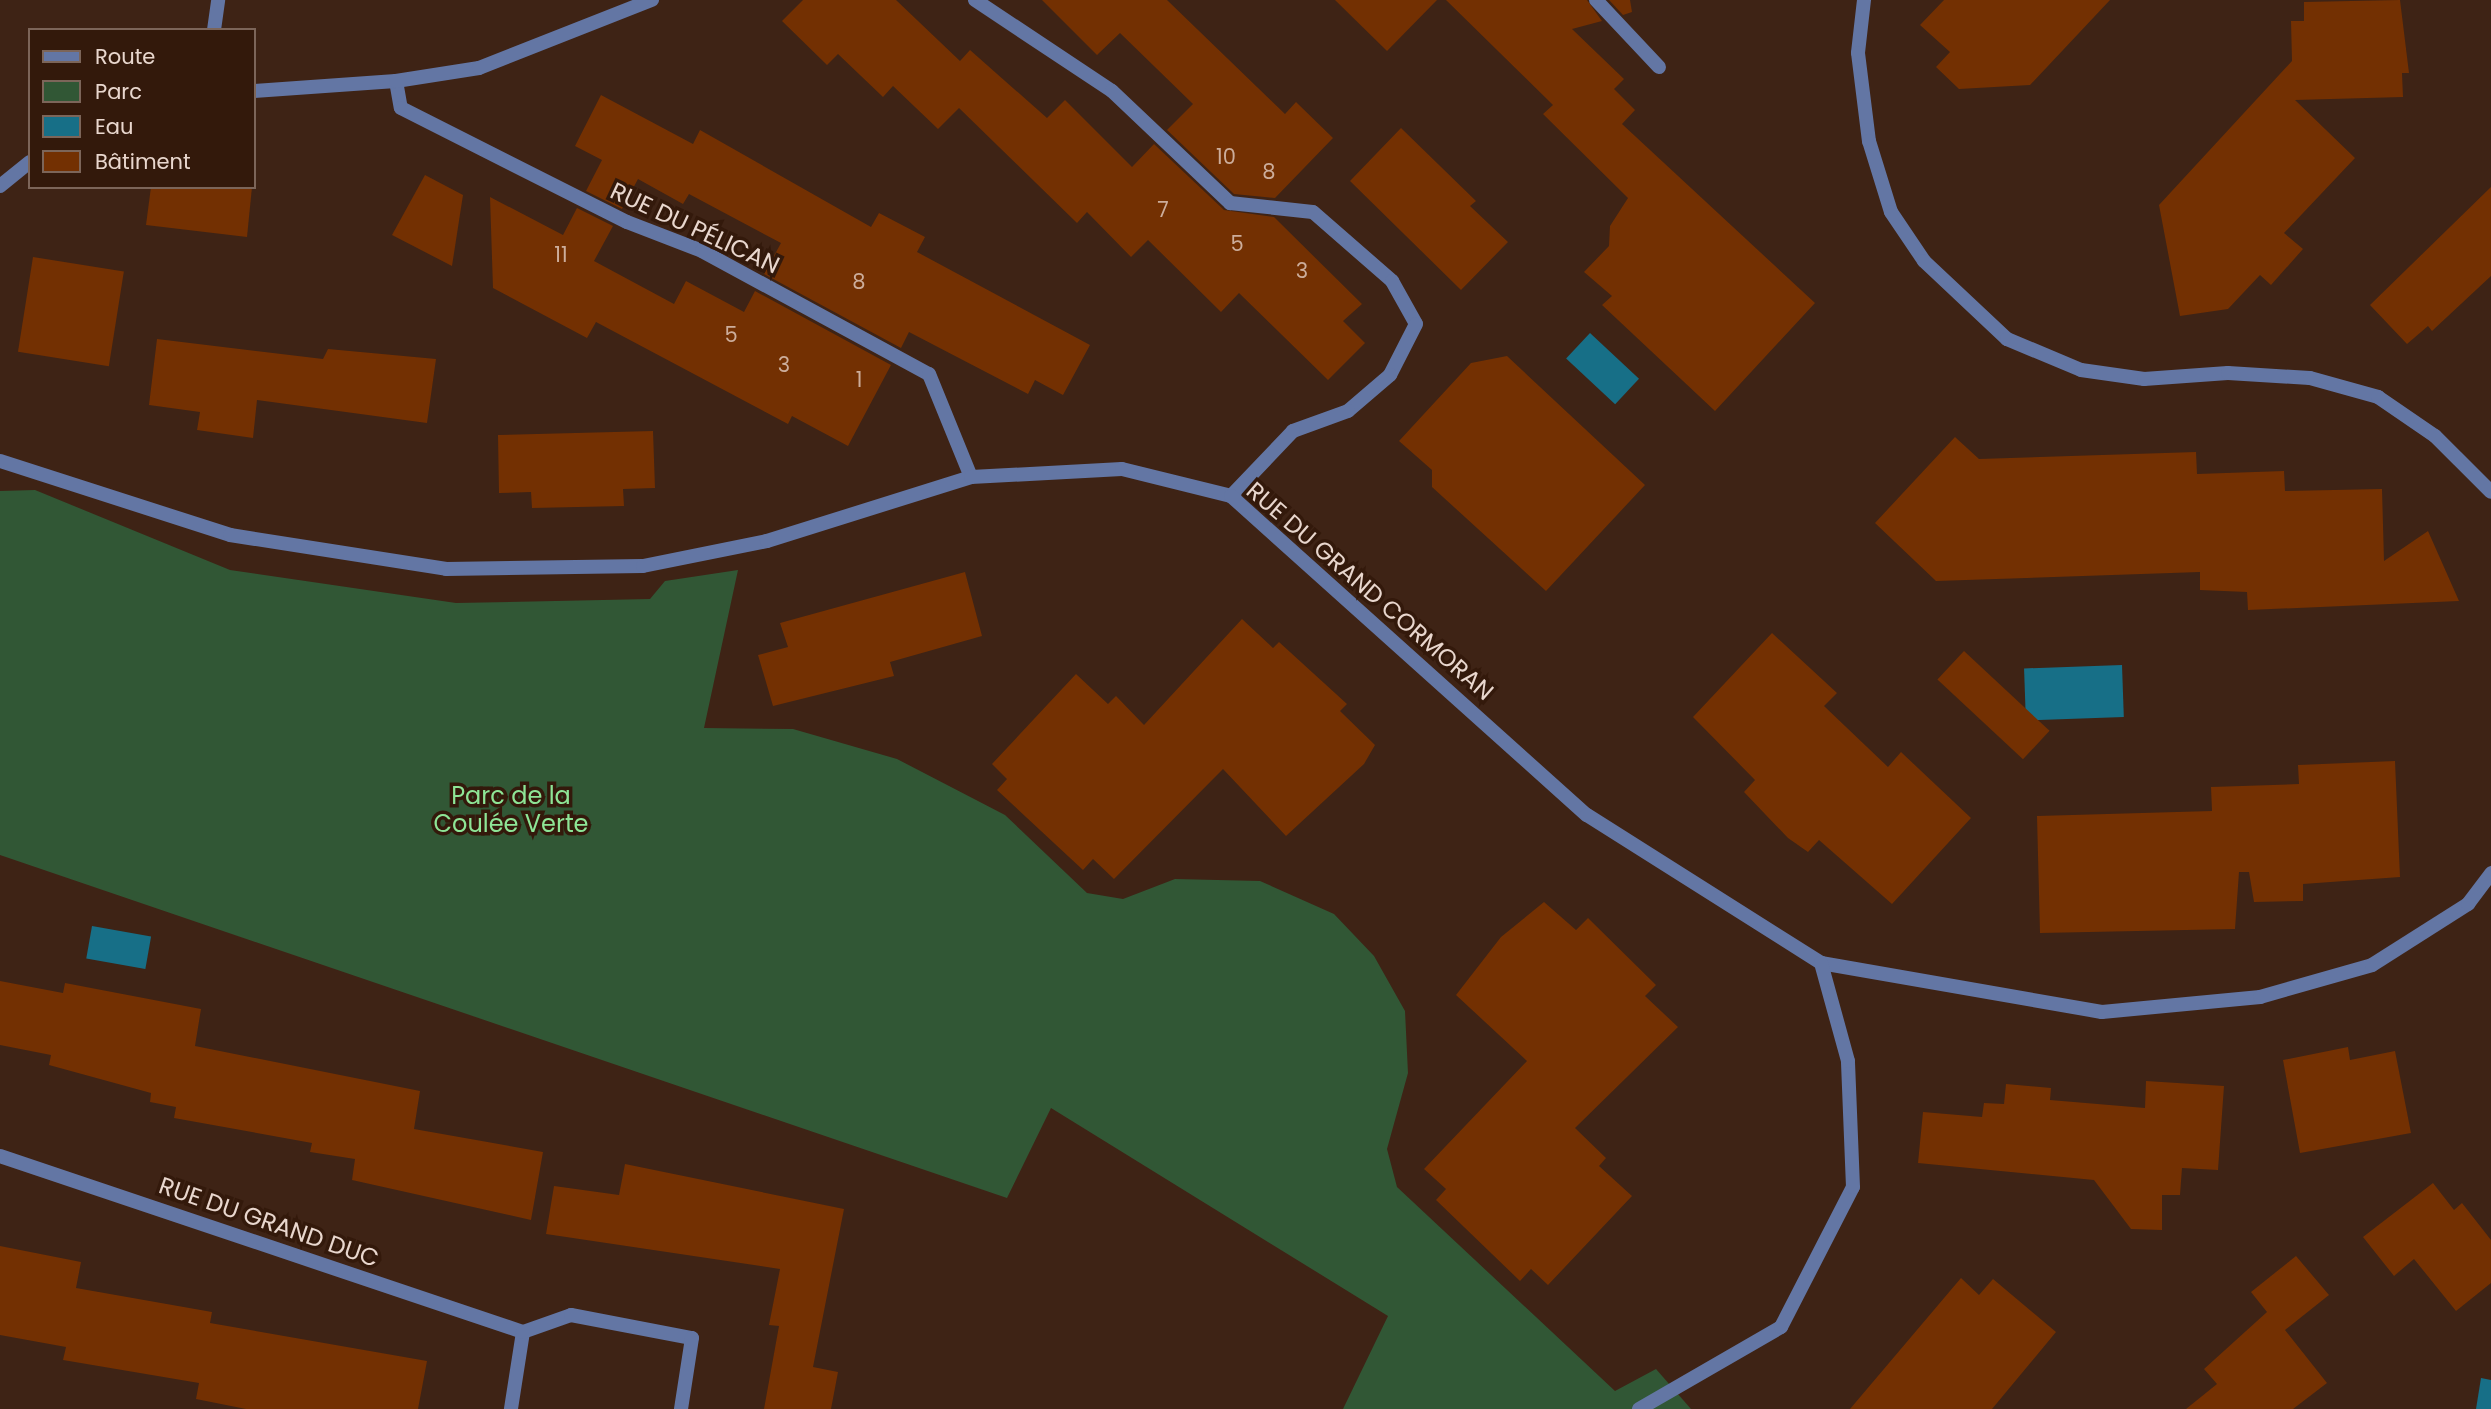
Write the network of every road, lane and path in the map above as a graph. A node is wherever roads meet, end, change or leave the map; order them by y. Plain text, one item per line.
1 (218, 0) edge
2 (652, 0) edge
3 (975, 0) edge
4 (1596, 0) edge
5 (1864, 0) edge
6 (214, 28) edge
7 (1659, 67) dead end
8 (396, 81) junction
9 (256, 91) edge
10 (28, 164) edge
11 (0, 186) edge
12 (0, 461) edge
13 (971, 477) junction
14 (2491, 492) edge
15 (1231, 496) junction
16 (2491, 873) edge
17 (1821, 963) junction
18 (0, 1156) edge
19 (523, 1332) junction
20 (510, 1409) edge
21 (681, 1409) edge
22 (1639, 1409) edge

1 - 6 street
2 - 8 street
3 - 15 street
4 - 7 street
5 - 14 street
8 - 9 street
8 - 13 street, RUE DU PÉLICAN
10 - 11 street
12 - 13 street, RUE DU GRAND CORMORAN
13 - 15 street, RUE DU GRAND CORMORAN
15 - 17 street, RUE DU GRAND CORMORAN
16 - 17 street, RUE DU GRAND CORMORAN
17 - 22 street
18 - 19 street, RUE DU GRAND DUC
19 - 20 street
19 - 21 street

